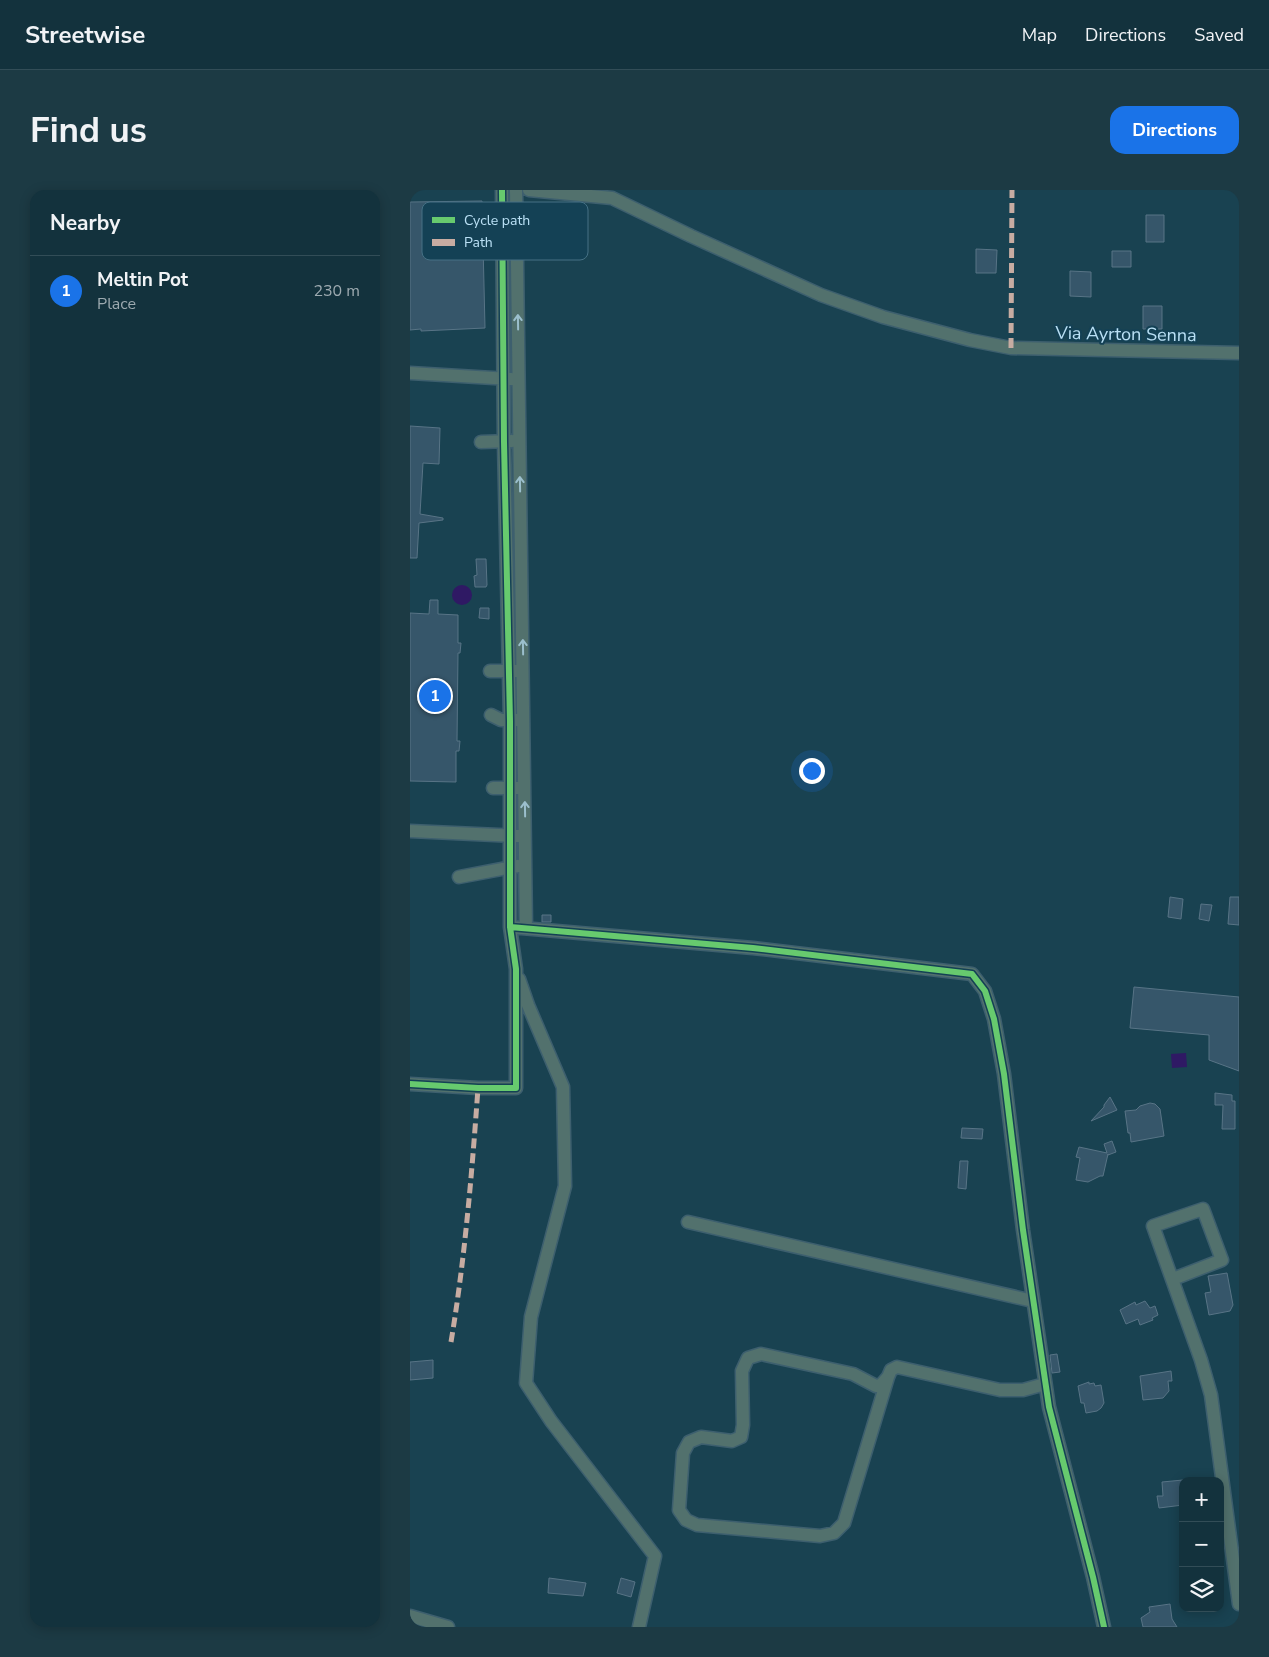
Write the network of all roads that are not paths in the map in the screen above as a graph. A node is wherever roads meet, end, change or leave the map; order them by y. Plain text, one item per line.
1 (529, 190) edge
2 (502, 260) edge
3 (517, 260) edge
4 (1239, 354) edge
5 (410, 373) edge
6 (503, 379) junction
7 (519, 379) junction
8 (520, 441) junction
9 (482, 442) dead end
10 (504, 442) junction
11 (490, 671) dead end
12 (509, 671) junction
13 (523, 671) junction
14 (498, 720) junction
15 (524, 720) junction
16 (524, 787) junction
17 (493, 788) dead end
18 (511, 788) junction
19 (410, 831) edge
20 (525, 836) junction
21 (510, 837) junction
22 (526, 865) junction
23 (510, 866) junction
24 (459, 877) dead end
25 (510, 927) junction
26 (526, 928) junction
27 (516, 970) junction
28 (537, 1026) junction
29 (516, 1031) junction
30 (410, 1084) edge
31 (688, 1222) dead end
32 (1173, 1279) junction
33 (1033, 1301) junction
34 (888, 1377) junction
35 (1045, 1384) junction
36 (1239, 1502) edge
37 (1226, 1504) junction
38 (1239, 1604) edge
39 (410, 1616) edge
40 (448, 1627) edge
41 (639, 1627) edge
42 (1104, 1627) edge

1 - 4 street, Via Ayrton Senna
2 - 6 street
7 -> 3 street
5 - 6 street
6 - 7 street
6 - 10 street
7 - 8 street
8 - 10 street
13 -> 8 street
9 - 10 street
10 - 12 street
11 - 12 street
12 - 13 street
12 - 14 street
13 - 15 street
14 - 15 street
14 - 18 street
15 - 16 street
16 - 18 street
20 -> 16 street
17 - 18 street
18 - 21 street
19 - 21 street
20 - 21 street
20 - 22 street
21 - 23 street
22 - 23 street
22 - 26 street
23 - 24 street
23 - 25 street
25 - 26 street
25 - 27 street
26 - 33 street
27 - 28 street
27 - 29 street
28 - 29 street
28 - 41 street
29 - 30 street
31 - 33 street
32 - 32 street
32 - 37 street
33 - 35 street
34 - 34 street
34 - 35 street
35 - 42 street
36 - 37 street
37 - 38 street
39 - 40 street

